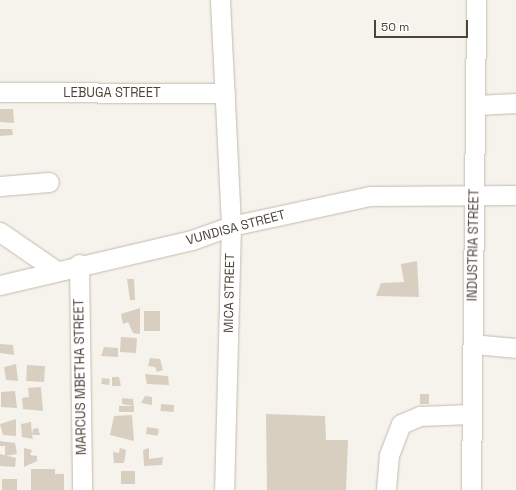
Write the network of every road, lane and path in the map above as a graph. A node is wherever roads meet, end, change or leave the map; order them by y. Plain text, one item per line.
1 (220, 0) edge
2 (476, 0) edge
3 (0, 92) edge
4 (225, 93) junction
5 (516, 103) edge
6 (477, 104) junction
7 (49, 182) dead end
8 (0, 186) edge
9 (516, 195) edge
10 (474, 196) junction
11 (231, 226) junction
12 (0, 232) edge
13 (79, 264) junction
14 (55, 270) junction
15 (0, 285) edge
16 (473, 344) junction
17 (516, 348) edge
18 (471, 414) junction
19 (386, 489) dead end
20 (82, 490) edge
21 (224, 490) edge
22 (471, 490) edge

1 - 4 street, MICA STREET
2 - 6 street, INDUSTRIA STREET
3 - 4 street, LEBUGA STREET
4 - 11 street, MICA STREET
5 - 6 street
6 - 10 street, INDUSTRIA STREET
7 - 8 street
9 - 10 street, VUNDISA STREET
10 - 11 street, VUNDISA STREET
10 - 16 street, INDUSTRIA STREET
11 - 13 street, VUNDISA STREET
11 - 21 street, MICA STREET
12 - 14 street
13 - 14 street, VUNDISA STREET
13 - 20 street, MARCUS MBETHA STREET
14 - 15 street, VUNDISA STREET
16 - 17 street
16 - 18 street, INDUSTRIA STREET
18 - 19 street
18 - 22 street, INDUSTRIA STREET

